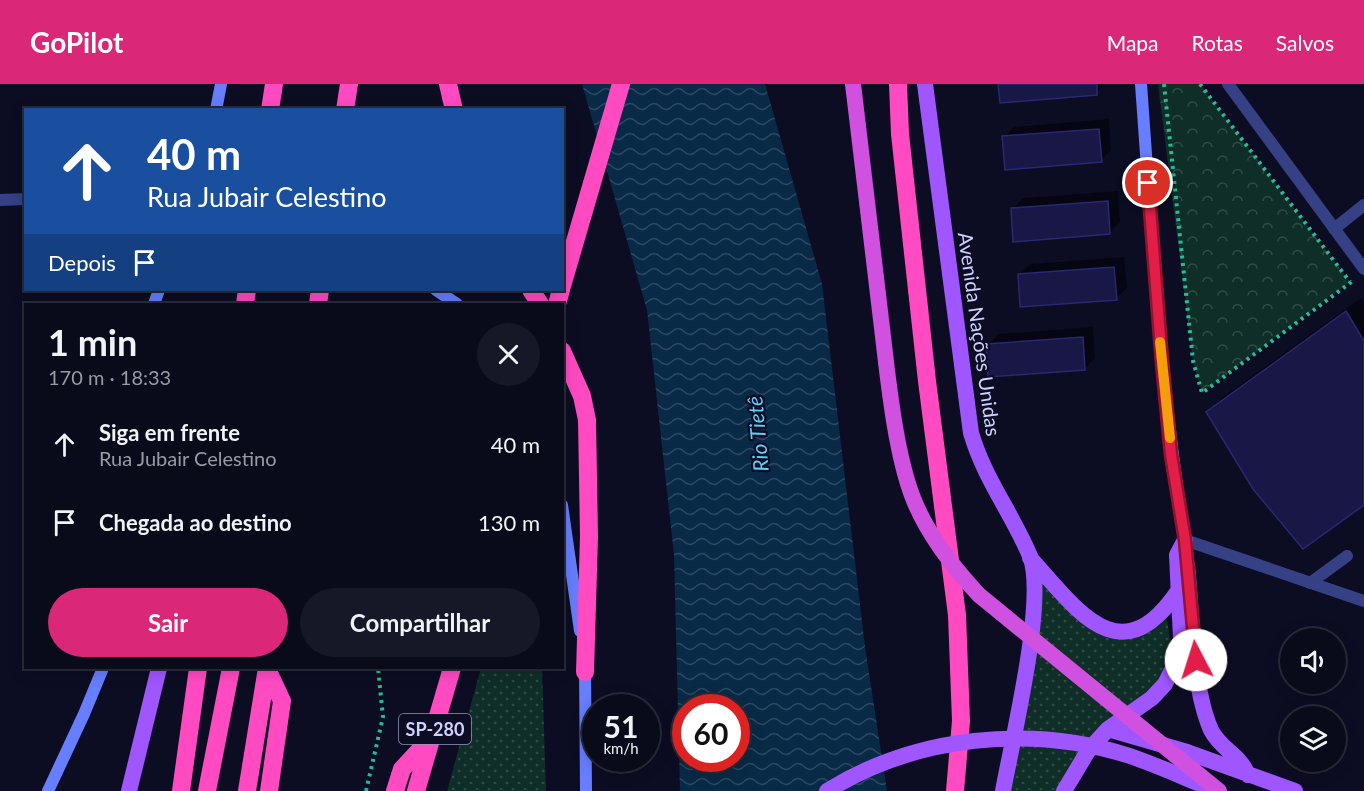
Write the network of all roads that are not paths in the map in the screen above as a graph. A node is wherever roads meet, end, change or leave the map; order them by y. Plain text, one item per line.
1 (221, 84) edge
2 (349, 84) edge
3 (448, 84) edge
4 (621, 84) edge
5 (853, 84) edge
6 (898, 84) edge
7 (925, 84) edge
8 (1141, 84) edge
9 (1228, 84) edge
10 (346, 107) edge
11 (217, 108) edge
12 (454, 108) edge
13 (24, 199) edge
14 (0, 200) edge
15 (1364, 205) edge
16 (1334, 229) junction
17 (1364, 268) edge
18 (564, 281) edge
19 (438, 291) edge
20 (456, 303) edge
21 (564, 356) edge
22 (564, 520) edge
23 (1185, 540) junction
24 (1347, 556) dead end
25 (1030, 558) junction
26 (1310, 583) junction
27 (1178, 591) junction
28 (1364, 602) edge
29 (103, 669) edge
30 (159, 669) edge
31 (198, 669) edge
32 (231, 669) edge
33 (267, 669) edge
34 (267, 669) edge
35 (452, 669) edge
36 (585, 672) junction
37 (1108, 729) junction
38 (432, 737) junction
39 (1248, 775) junction
40 (48, 791) edge
41 (129, 791) edge
42 (181, 791) edge
43 (207, 791) edge
44 (247, 791) edge
45 (269, 791) edge
46 (395, 791) edge
47 (416, 791) edge
48 (586, 791) edge
49 (826, 791) edge
50 (955, 791) edge
51 (1003, 791) edge
52 (1064, 791) edge
53 (1218, 791) edge
54 (1295, 791) edge

1 - 11 main road
2 - 10 highway
3 - 12 highway
4 - 18 highway
5 - 53 highway, bridge
6 - 50 highway, bridge
7 - 25 main road, Avenida Nações Unidas
8 - 23 main road
9 - 16 street
13 - 14 street
15 - 16 street
16 - 17 street
19 - 20 main road
21 - 36 highway
22 - 36 main road
23 - 26 street
23 - 27 main road
23 - 39 main road
24 - 26 street
25 - 27 main road
25 - 51 main road, Avenida Nações Unidas
26 - 28 street
27 - 37 main road
29 - 40 main road
30 - 41 main road
31 - 42 highway
32 - 43 highway
33 - 44 highway
34 - 45 highway
35 - 38 highway, SP-280
36 - 48 main road
37 - 39 main road
37 - 52 main road
38 - 46 highway
38 - 47 highway, SP-280
39 - 54 main road
49 - 53 main road, bridge

